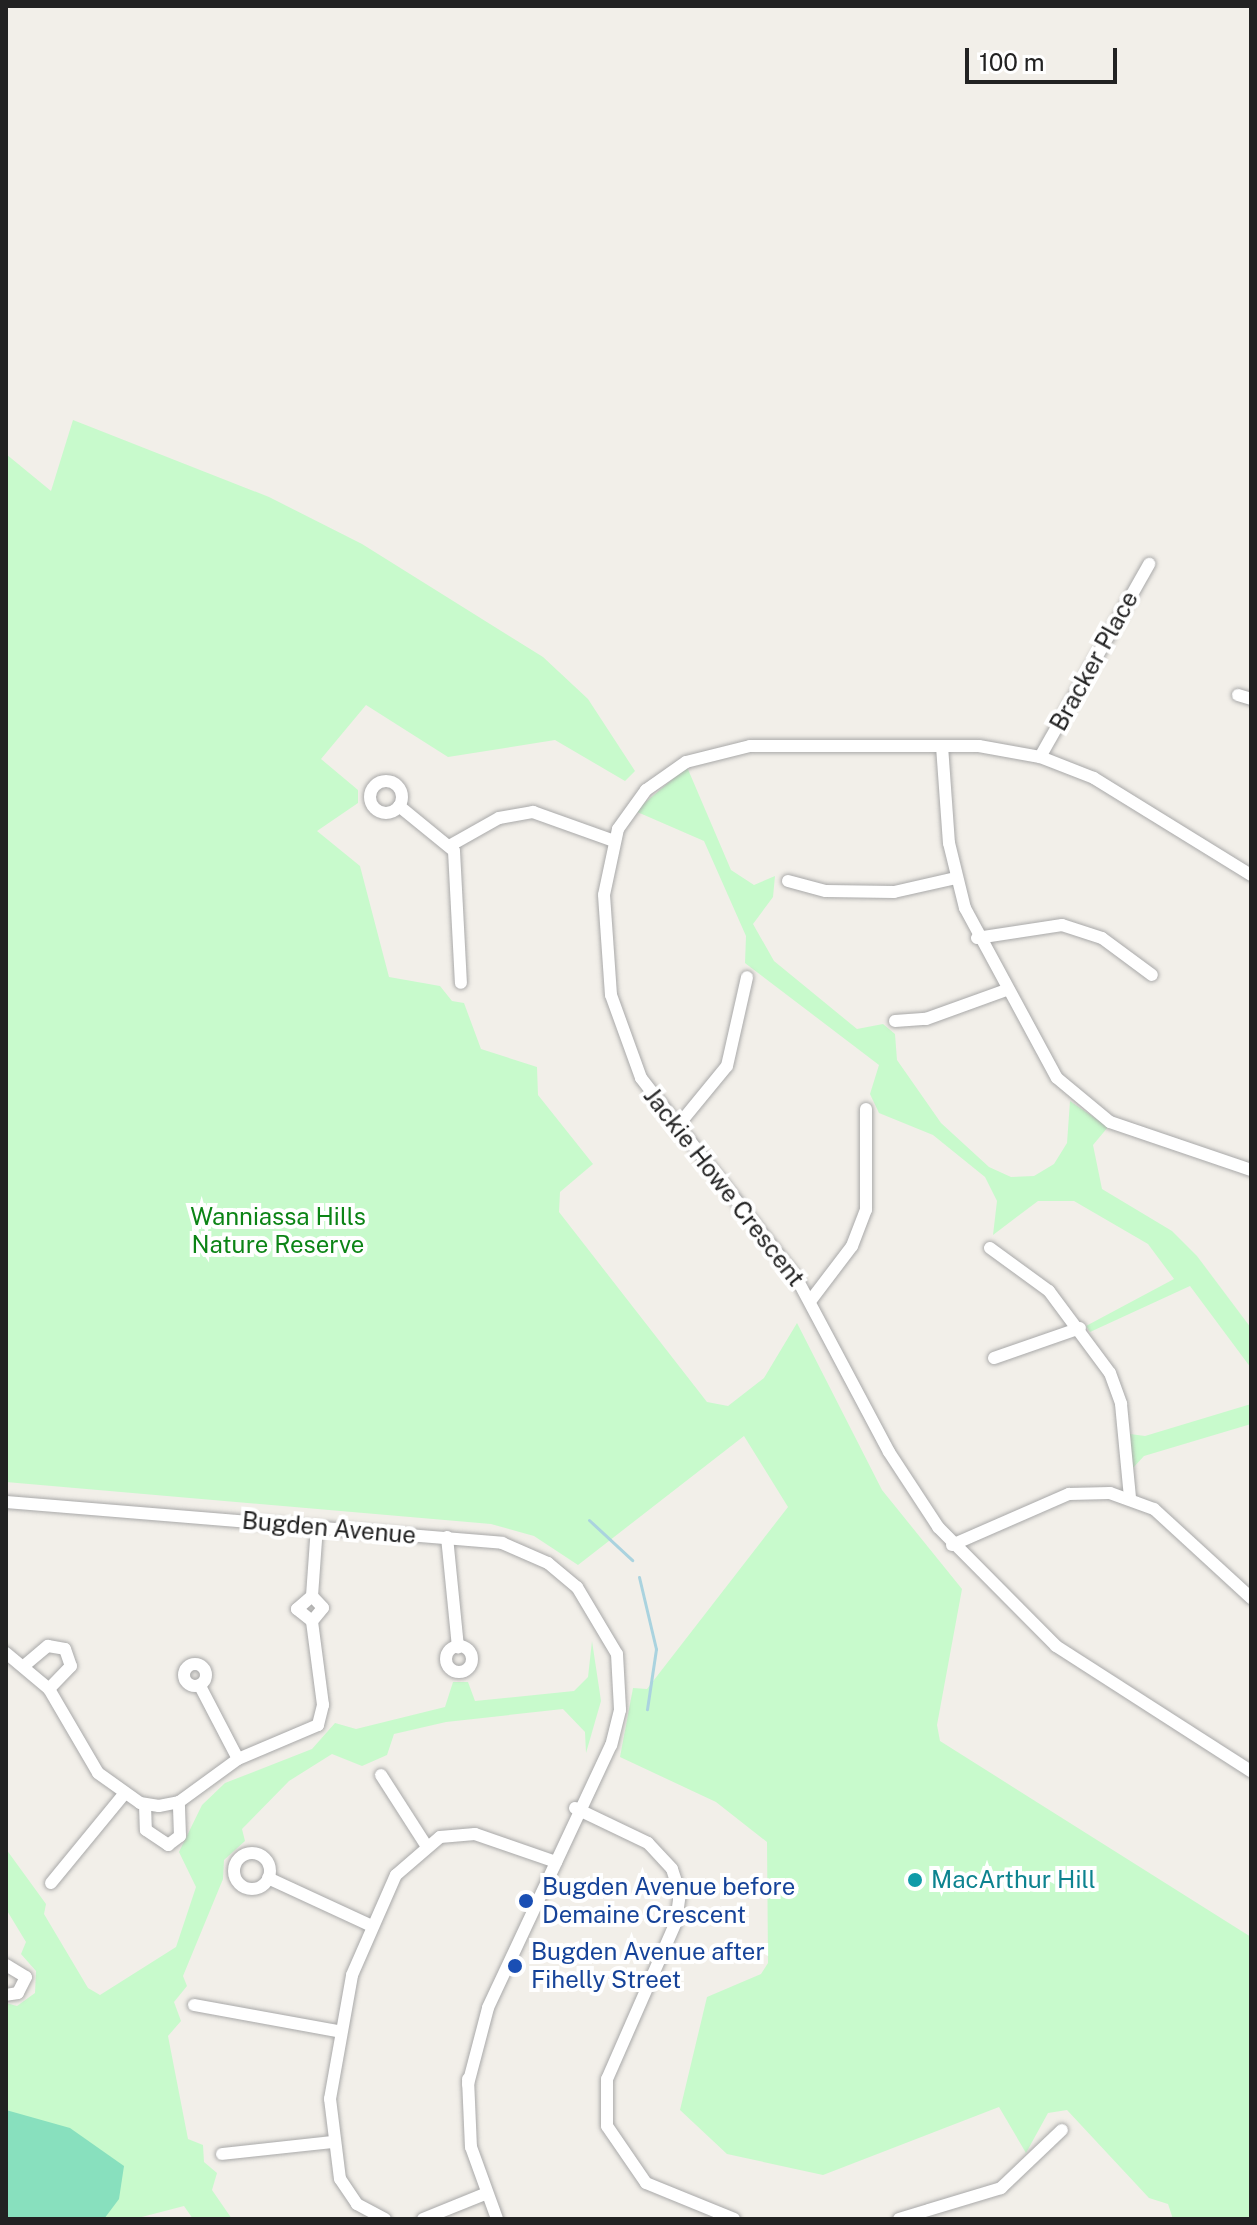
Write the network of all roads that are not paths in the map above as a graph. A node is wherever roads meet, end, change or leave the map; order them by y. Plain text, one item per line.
1 (1149, 564) dead end
2 (1238, 695) dead end
3 (1251, 699) edge
4 (942, 746) junction
5 (1040, 757) junction
6 (399, 806) dead end
7 (614, 841) junction
8 (451, 845) junction
9 (1251, 875) edge
10 (956, 878) junction
11 (788, 881) dead end
12 (977, 938) junction
13 (1152, 975) dead end
14 (747, 977) dead end
15 (461, 983) dead end
16 (1006, 990) junction
17 (895, 1021) dead end
18 (866, 1109) dead end
19 (676, 1128) junction
20 (1251, 1170) edge
21 (990, 1248) dead end
22 (811, 1300) junction
23 (1080, 1328) junction
24 (994, 1358) dead end
25 (1130, 1497) junction
26 (6, 1502) edge
27 (317, 1527) junction
28 (447, 1537) junction
29 (952, 1545) junction
30 (312, 1596) junction
31 (1251, 1598) edge
32 (312, 1621) junction
33 (458, 1647) dead end
34 (6, 1653) edge
35 (25, 1665) junction
36 (200, 1686) dead end
37 (49, 1689) junction
38 (238, 1759) junction
39 (1251, 1771) edge
40 (381, 1775) dead end
41 (124, 1794) junction
42 (179, 1802) junction
43 (145, 1805) junction
44 (578, 1809) junction
45 (426, 1845) junction
46 (554, 1861) junction
47 (268, 1878) dead end
48 (51, 1883) dead end
49 (372, 1926) junction
50 (6, 1965) edge
51 (6, 1995) edge
52 (194, 2005) dead end
53 (337, 2031) junction
54 (1062, 2130) dead end
55 (333, 2142) junction
56 (222, 2154) dead end
57 (485, 2194) junction
58 (368, 2216) edge
59 (385, 2219) edge
60 (423, 2219) edge
61 (497, 2219) edge
62 (734, 2219) edge
63 (899, 2219) edge

1 - 5 street, Bracker Place
2 - 3 street
4 - 5 street, Jackie Howe Crescent
4 - 7 street, Jackie Howe Crescent
4 - 10 street
5 - 9 street, Jackie Howe Crescent
6 - 8 street
7 - 8 street
7 - 19 street, Jackie Howe Crescent
8 - 15 street
10 - 11 street
10 - 12 street
12 - 13 street
12 - 16 street
14 - 19 street
16 - 17 street
16 - 20 street
18 - 22 street
19 - 22 street, Jackie Howe Crescent
21 - 23 street
22 - 29 street, Jackie Howe Crescent
23 - 24 street
23 - 25 street
25 - 29 street
25 - 31 street
26 - 27 street, Bugden Avenue
27 - 28 street, Bugden Avenue
27 - 30 street
28 - 33 street
28 - 44 street, Bugden Avenue
29 - 39 street, Jackie Howe Crescent
30 - 32 street
30 - 32 street
32 - 38 street
34 - 35 street
35 - 37 street
35 - 37 street
36 - 38 street
37 - 41 street
38 - 42 street
40 - 45 street
41 - 43 street
41 - 48 street
42 - 43 street
42 - 43 street
44 - 46 street, Bugden Avenue
44 - 62 street
45 - 46 street
45 - 49 street
46 - 57 street, Bugden Avenue
47 - 49 street
49 - 53 street
50 - 51 street
52 - 53 street
53 - 55 street
54 - 63 street
55 - 56 street
55 - 58 street
57 - 60 street
57 - 61 street, Bugden Avenue
58 - 59 street

